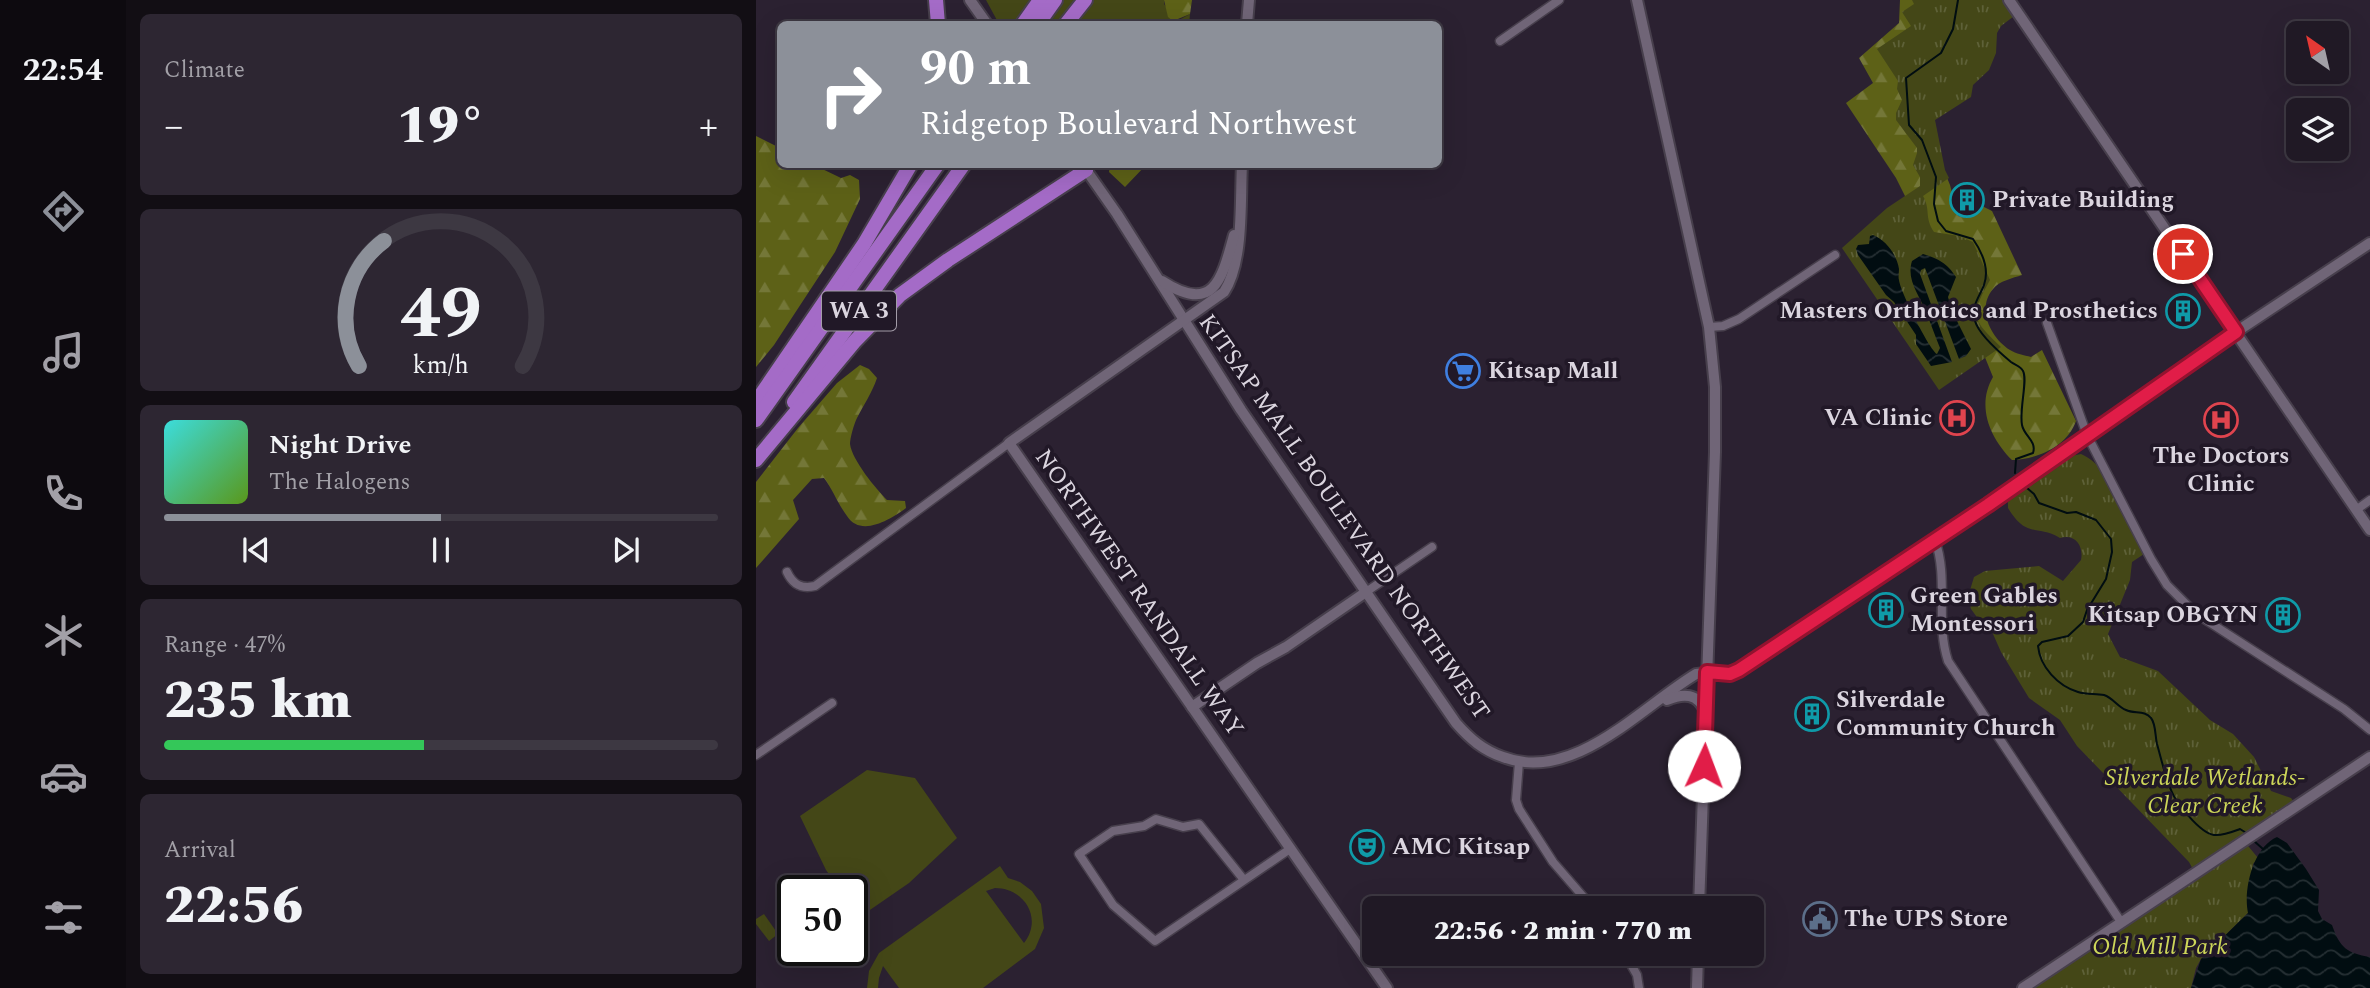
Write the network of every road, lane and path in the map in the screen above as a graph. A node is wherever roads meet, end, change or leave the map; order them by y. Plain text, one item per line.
1 (936, 0) edge
2 (970, 0) edge
3 (1040, 0) edge
4 (1055, 0) edge
5 (1079, 0) edge
6 (1085, 0) edge
7 (1249, 0) edge
8 (1559, 0) edge
9 (1637, 0) edge
10 (2009, 0) edge
11 (938, 21) edge
12 (985, 21) edge
13 (1025, 21) edge
14 (1040, 21) edge
15 (1067, 21) edge
16 (1068, 21) edge
17 (1247, 21) edge
18 (1500, 41) dead end
19 (909, 168) edge
20 (920, 168) edge
21 (935, 168) edge
22 (961, 168) edge
23 (1083, 168) edge
24 (1085, 168) edge
25 (1242, 168) edge
26 (1239, 223) junction
27 (2370, 243) edge
28 (864, 244) junction
29 (1835, 255) dead end
30 (1158, 279) junction
31 (1183, 320) junction
32 (2047, 324) dead end
33 (1709, 327) junction
34 (2236, 332) junction
35 (756, 402) edge
36 (756, 420) edge
37 (2087, 435) junction
38 (1009, 443) junction
39 (756, 459) edge
40 (2370, 500) edge
41 (2356, 510) junction
42 (2370, 530) edge
43 (1935, 540) junction
44 (1432, 547) dead end
45 (787, 572) dead end
46 (1366, 592) junction
47 (1707, 672) junction
48 (832, 703) dead end
49 (1192, 707) junction
50 (1645, 709) junction
51 (1706, 713) junction
52 (2370, 730) edge
53 (756, 755) edge
54 (2370, 757) edge
55 (1520, 762) junction
56 (1290, 849) junction
57 (1244, 880) junction
58 (1583, 896) edge
59 (1699, 896) edge
60 (2122, 922) junction
61 (1632, 966) edge
62 (1697, 966) edge
63 (1387, 988) edge
64 (1639, 988) edge
65 (1696, 988) edge
66 (2023, 988) edge

1 - 11 highway
2 - 12 main road
3 - 13 highway
4 - 14 highway
5 - 15 highway
6 - 16 highway
7 - 17 main road
8 - 18 street
9 - 33 main road
10 - 34 main road
19 - 28 highway
20 - 28 highway
21 - 36 highway, WA 3
22 - 39 highway, WA 3
23 - 39 highway
24 - 30 main road, KITSAP MALL BOULEVARD NORTHWEST
25 - 26 main road, NORTHWEST RANDALL WAY
26 - 30 main road
26 - 31 main road, NORTHWEST RANDALL WAY
27 - 34 main road
28 - 35 highway
29 - 33 street
30 - 31 main road, KITSAP MALL BOULEVARD NORTHWEST
31 - 38 main road, NORTHWEST RANDALL WAY
31 - 46 main road, KITSAP MALL BOULEVARD NORTHWEST
32 - 37 street
33 - 47 main road
34 - 37 main road
34 - 41 main road
37 - 43 main road
37 - 52 street
38 - 45 street
38 - 49 main road, NORTHWEST RANDALL WAY
40 - 41 street
41 - 42 main road
43 - 47 main road
43 - 60 street
44 - 46 street
46 - 49 main road
46 - 55 main road, KITSAP MALL BOULEVARD NORTHWEST
47 - 50 main road, KITSAP MALL BOULEVARD NORTHWEST
47 - 51 main road
48 - 53 street
49 - 56 main road, NORTHWEST RANDALL WAY
50 - 51 main road
50 - 55 main road, KITSAP MALL BOULEVARD NORTHWEST
51 - 59 main road
54 - 60 main road
55 - 58 street
56 - 57 street
56 - 63 main road, NORTHWEST RANDALL WAY
57 - 57 street
60 - 66 main road
61 - 64 street
62 - 65 main road

